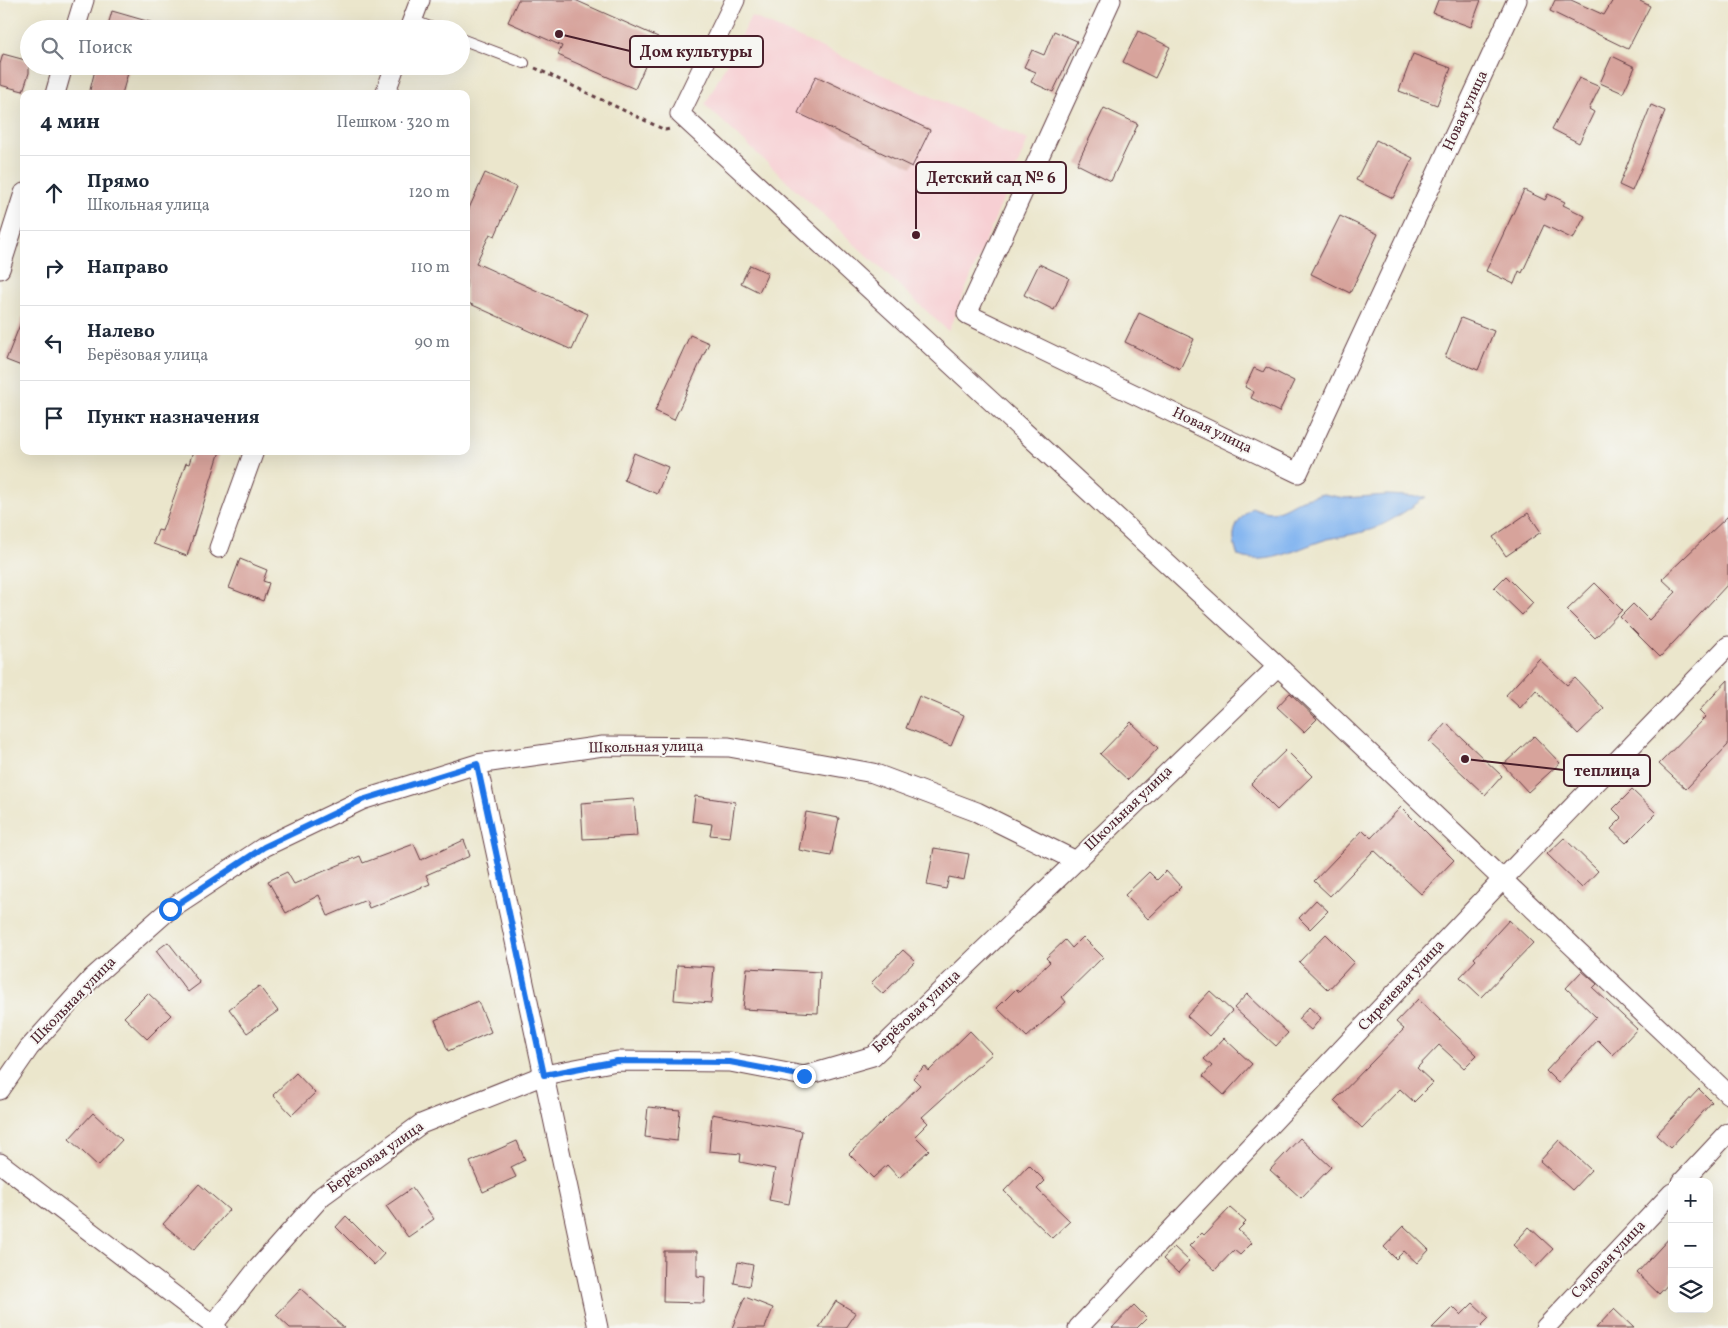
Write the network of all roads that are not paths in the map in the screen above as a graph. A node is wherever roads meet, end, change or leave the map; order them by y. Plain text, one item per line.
1 (84, 0) edge
2 (420, 0) edge
3 (734, 0) edge
4 (1111, 0) edge
5 (1517, 0) edge
6 (78, 20) edge
7 (412, 20) edge
8 (470, 42) edge
9 (524, 63) road end
10 (60, 75) edge
11 (392, 75) edge
12 (56, 90) edge
13 (386, 90) edge
14 (20, 206) edge
15 (0, 269) edge
16 (253, 455) edge
17 (219, 548) dead end
18 (1728, 646) edge
19 (1278, 666) junction
20 (477, 764) junction
21 (1076, 861) junction
22 (1503, 880) junction
23 (544, 1075) junction
24 (0, 1090) edge
25 (1728, 1094) edge
26 (1728, 1133) edge
27 (0, 1163) edge
28 (1686, 1178) edge
29 (1668, 1197) edge
30 (215, 1326) edge
31 (598, 1328) edge
32 (1078, 1328) edge
33 (1546, 1328) edge

1 - 6 street
2 - 7 street
3 - 19 street
4 - 5 street, Новая улица
8 - 9 lane
10 - 12 street
11 - 13 street
14 - 15 street
16 - 17 street
18 - 22 street, Сиреневая улица
19 - 21 street, Школьная улица
19 - 22 street
20 - 21 street, Школьная улица
20 - 23 street
20 - 24 street, Школьная улица
21 - 23 street, Берёзовая улица
22 - 25 street
22 - 32 street, Сиреневая улица
23 - 30 street, Берёзовая улица
23 - 31 street
26 - 28 street
27 - 30 street
29 - 33 street, Садовая улица

